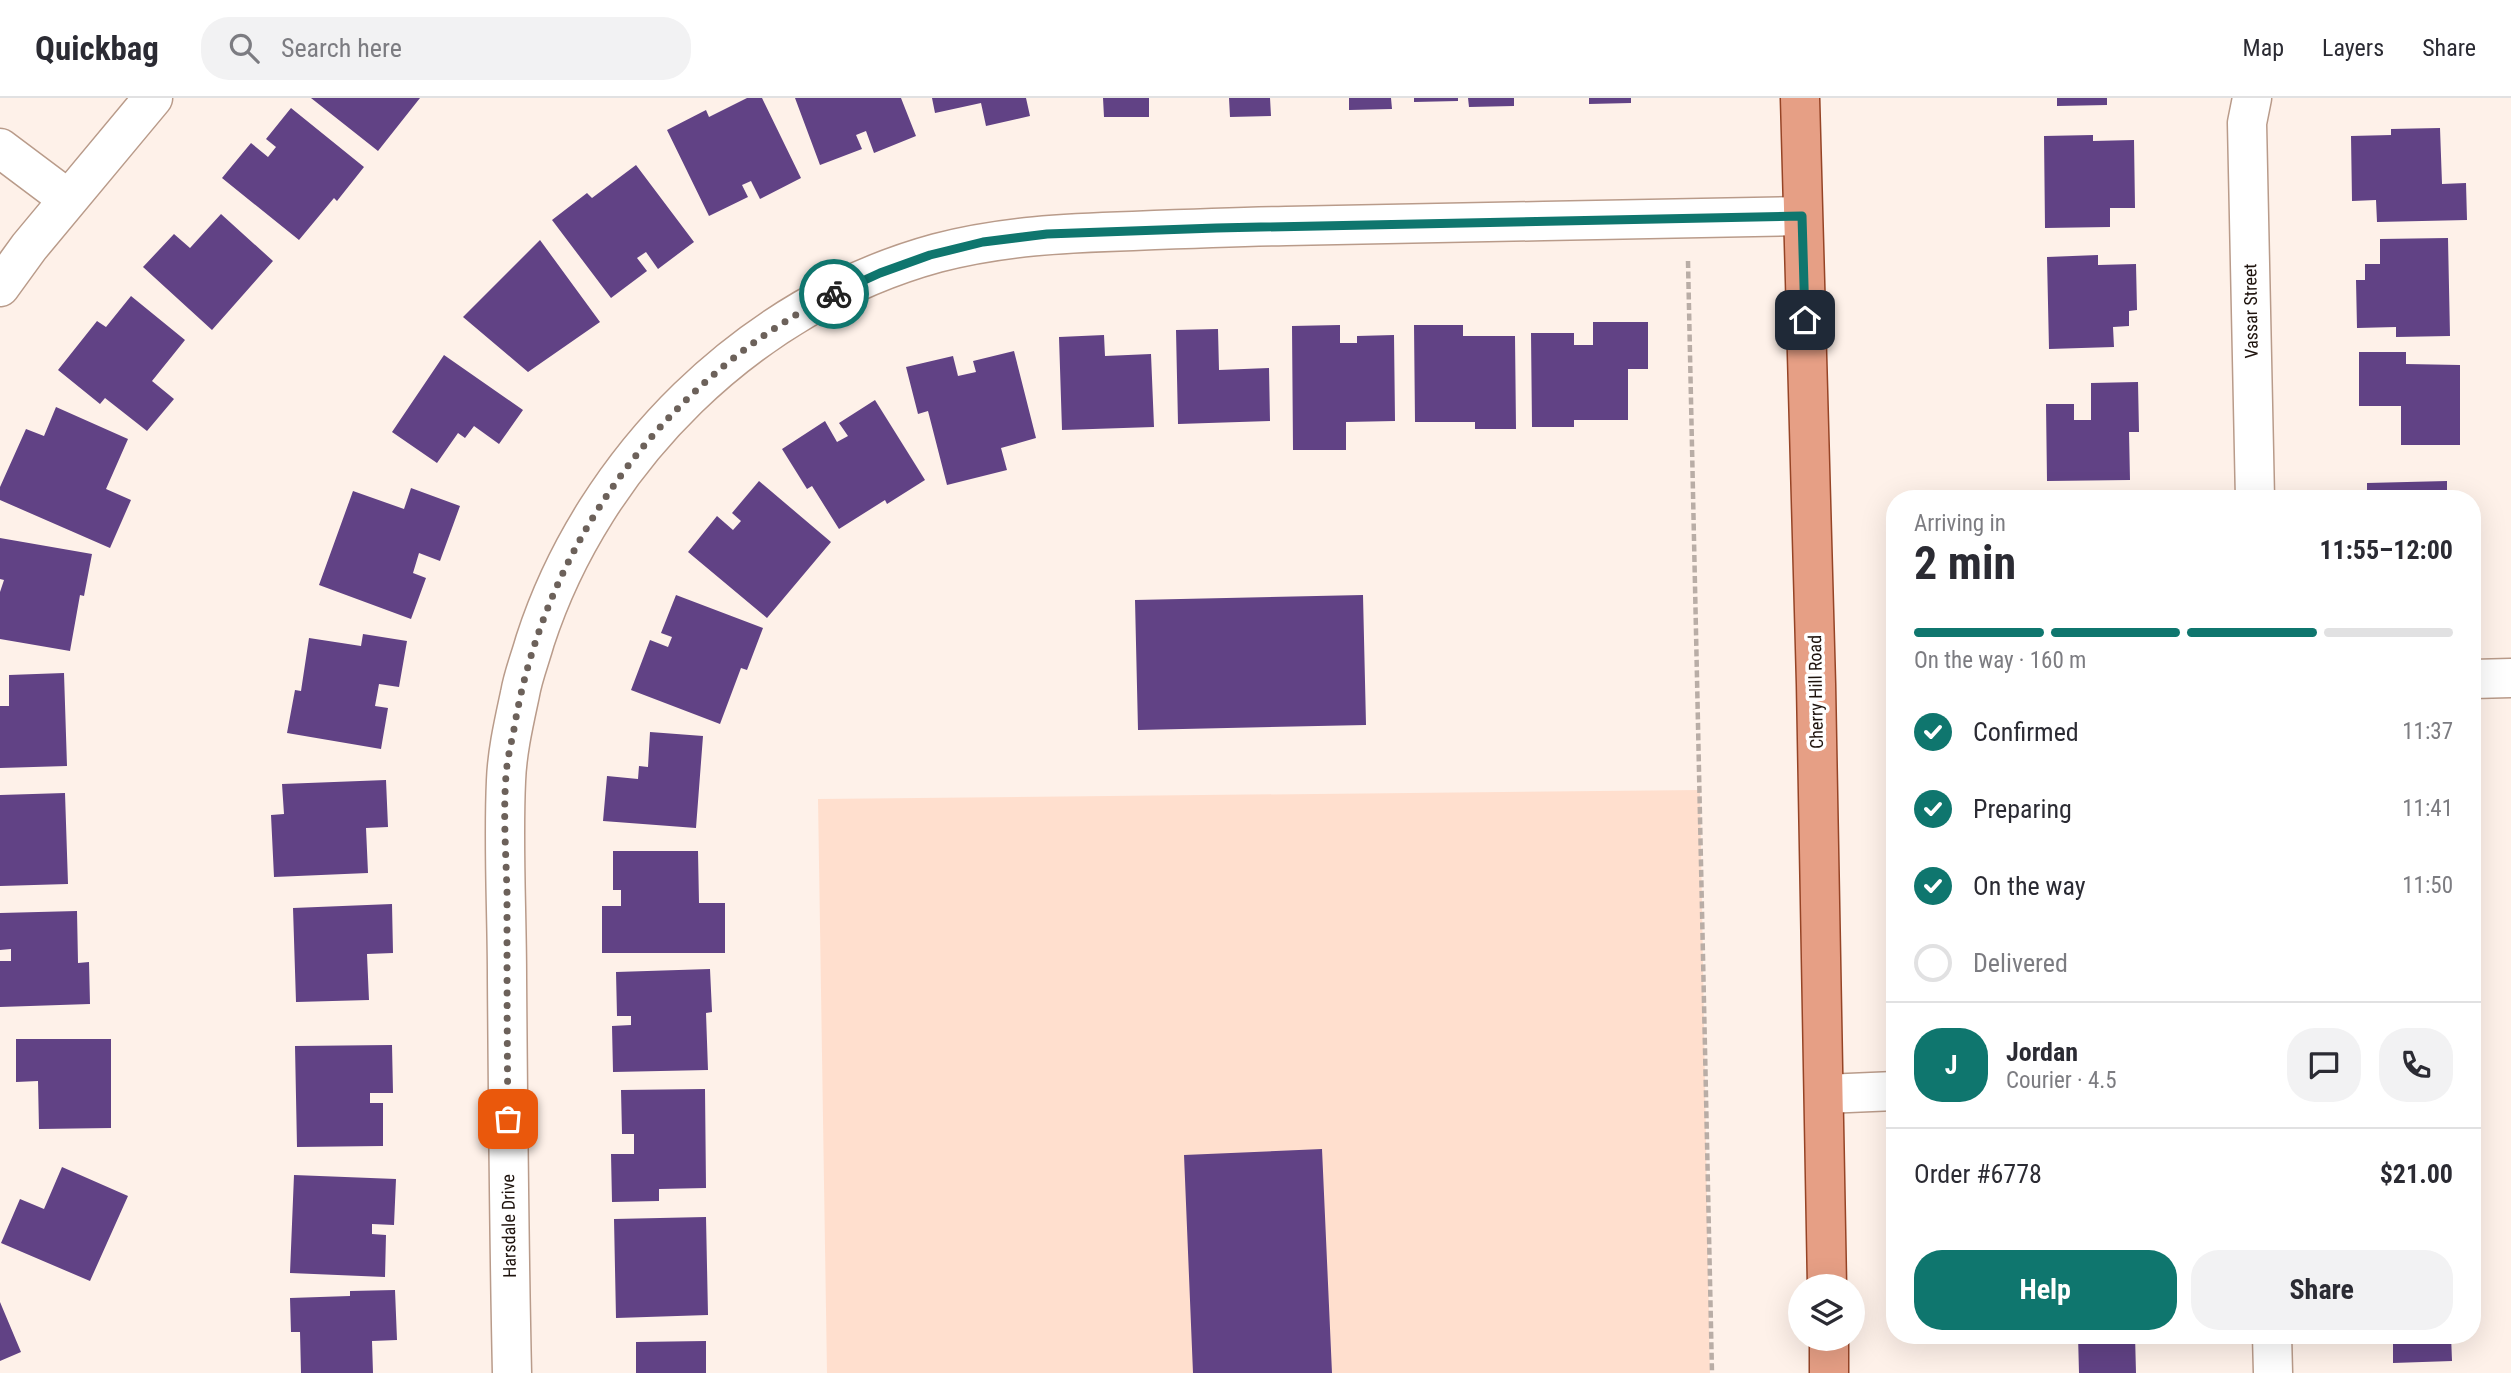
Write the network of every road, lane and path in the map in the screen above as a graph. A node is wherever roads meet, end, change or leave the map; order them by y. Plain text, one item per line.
1 (153, 98) edge
2 (1800, 98) edge
3 (2244, 106) edge
4 (0, 148) edge
5 (68, 199) junction
6 (1802, 216) junction
7 (1687, 253) dead end
8 (0, 287) edge
9 (2255, 490) edge
10 (2511, 678) edge
11 (2481, 680) edge
12 (1886, 1091) edge
13 (1825, 1094) junction
14 (1827, 1274) edge
15 (2272, 1344) edge
16 (1829, 1351) edge
17 (512, 1373) edge
18 (1712, 1373) edge
19 (1829, 1373) edge
20 (2273, 1373) edge

1 - 5 street
2 - 6 main road, Cherry Hill Road
3 - 9 street, Vassar Street
4 - 5 street
5 - 8 street
6 - 13 main road, Cherry Hill Road
6 - 17 street, Harsdale Drive
7 - 18 path
10 - 11 street
12 - 13 street
13 - 14 main road, Cherry Hill Road
15 - 20 street
16 - 19 main road

